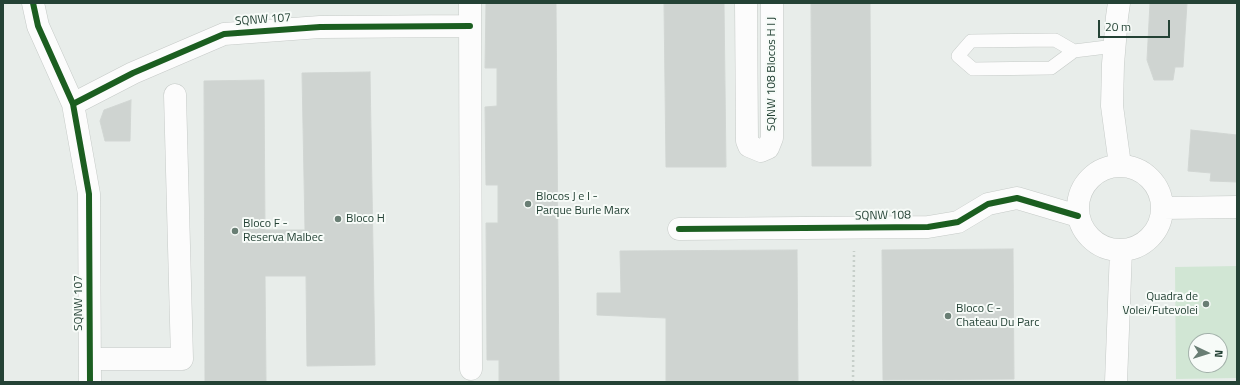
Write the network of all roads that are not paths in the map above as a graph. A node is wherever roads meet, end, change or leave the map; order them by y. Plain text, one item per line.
1 (33, 3) edge
2 (470, 3) edge
3 (746, 3) edge
4 (772, 3) edge
5 (1119, 3) edge
6 (470, 26) junction
7 (1115, 46) junction
8 (1074, 51) junction
9 (175, 95) dead end
10 (73, 104) junction
11 (1120, 165) junction
12 (1163, 208) junction
13 (1237, 208) edge
14 (1078, 216) junction
15 (678, 229) dead end
16 (1121, 250) junction
17 (90, 359) junction
18 (471, 370) dead end
19 (90, 382) edge
20 (1116, 382) edge

1 - 10 street, SQNW 107
2 - 6 street
3 - 4 street, SQNW 108 Blocos H I J
5 - 7 street
6 - 10 street, SQNW 107
6 - 18 street
7 - 8 lane
7 - 11 street
8 - 8 lane
9 - 17 street
10 - 17 street, SQNW 107
11 - 12 street
11 - 14 street
12 - 13 street
12 - 16 street
14 - 15 street, SQNW 108
14 - 16 street
16 - 20 street
17 - 19 street, SQNW 107

